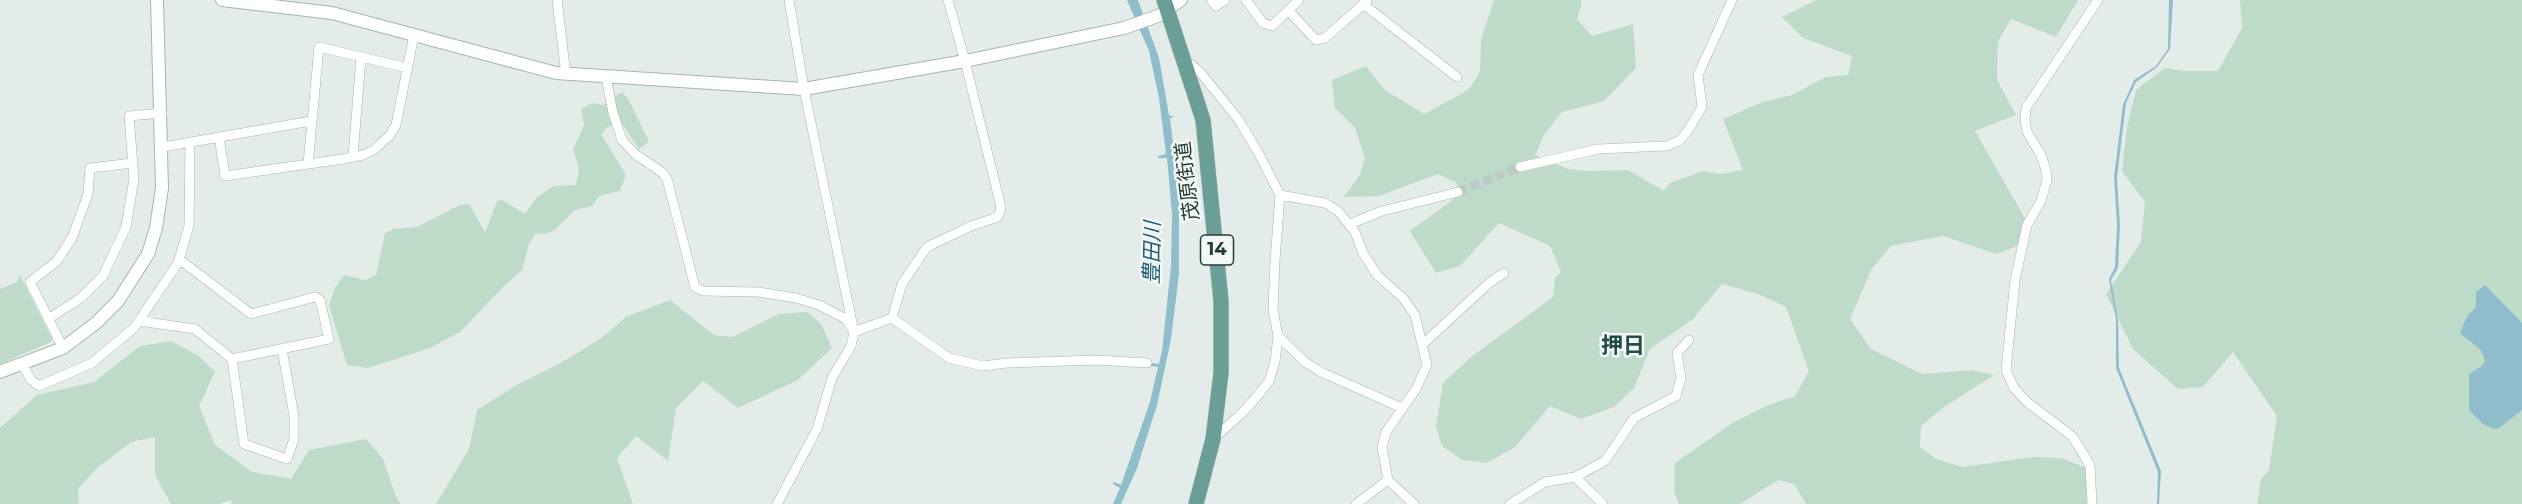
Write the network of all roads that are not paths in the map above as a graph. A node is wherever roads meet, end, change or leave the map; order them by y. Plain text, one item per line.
1 (157, 0) edge
2 (222, 0) edge
3 (557, 0) edge
4 (789, 0) edge
5 (948, 0) edge
6 (1211, 0) edge
7 (1225, 0) edge
8 (1246, 0) edge
9 (1299, 0) edge
10 (1732, 0) edge
11 (2098, 0) edge
12 (1365, 2) edge
13 (1168, 6) edge
14 (1288, 10) junction
15 (414, 35) junction
16 (361, 57) junction
17 (1183, 58) junction
18 (966, 61) junction
19 (408, 68) junction
20 (566, 75) junction
21 (606, 77) junction
22 (1456, 77) dead end
23 (804, 89) junction
24 (162, 113) junction
25 (311, 121) junction
26 (219, 137) junction
27 (190, 142) junction
28 (163, 147) junction
29 (352, 157) junction
30 (133, 163) junction
31 (308, 164) junction
32 (1520, 167) tunnel mouth
33 (1458, 192) tunnel mouth
34 (1280, 195) junction
35 (1350, 224) junction
36 (179, 259) junction
37 (1504, 273) dead end
38 (892, 318) junction
39 (48, 319) junction
40 (139, 321) junction
41 (854, 333) junction
42 (1278, 336) junction
43 (1689, 339) dead end
44 (1422, 345) junction
45 (63, 348) junction
46 (282, 349) junction
47 (232, 359) junction
48 (1147, 363) dead end
49 (22, 364) junction
50 (0, 372) edge
51 (1402, 408) junction
52 (1213, 439) junction
53 (1575, 477) junction
54 (1388, 480) junction
55 (1200, 502) edge
56 (777, 504) edge
57 (1356, 504) edge
58 (1414, 504) edge
59 (1510, 504) edge
60 (1603, 504) edge
61 (2092, 504) edge

1 - 24 street
2 - 15 street
3 - 20 street
4 - 23 street
5 - 18 street
6 - 7 street
8 - 14 street
9 - 14 street
10 - 32 street
11 - 61 street
12 - 14 street
12 - 22 street
13 - 17 main road, 茂原街道 / 14
13 - 18 street
15 - 19 street
15 - 20 street
16 - 19 street
16 - 25 street
16 - 29 street
17 - 34 street
17 - 52 main road, 茂原街道 / 14
18 - 23 street
18 - 38 street
19 - 29 street
20 - 21 street
21 - 23 street
21 - 41 street
23 - 41 street
24 - 28 street
24 - 30 street
25 - 26 street
25 - 31 street
26 - 27 street
26 - 31 street
27 - 28 street
27 - 36 street
28 - 45 street
29 - 31 street
30 - 39 street
30 - 39 street
33 - 35 street
34 - 35 street
34 - 42 street
35 - 44 street
36 - 40 street
36 - 46 street
37 - 44 street
38 - 41 street
38 - 48 street
39 - 45 street
40 - 47 street
40 - 49 street
41 - 56 street
42 - 51 street
42 - 52 street
43 - 53 street
44 - 51 street
45 - 49 street
46 - 47 street
46 - 47 street
49 - 50 street
51 - 54 street
52 - 55 main road, 茂原街道 / 14
53 - 59 street
53 - 60 street
54 - 57 street
54 - 58 street

